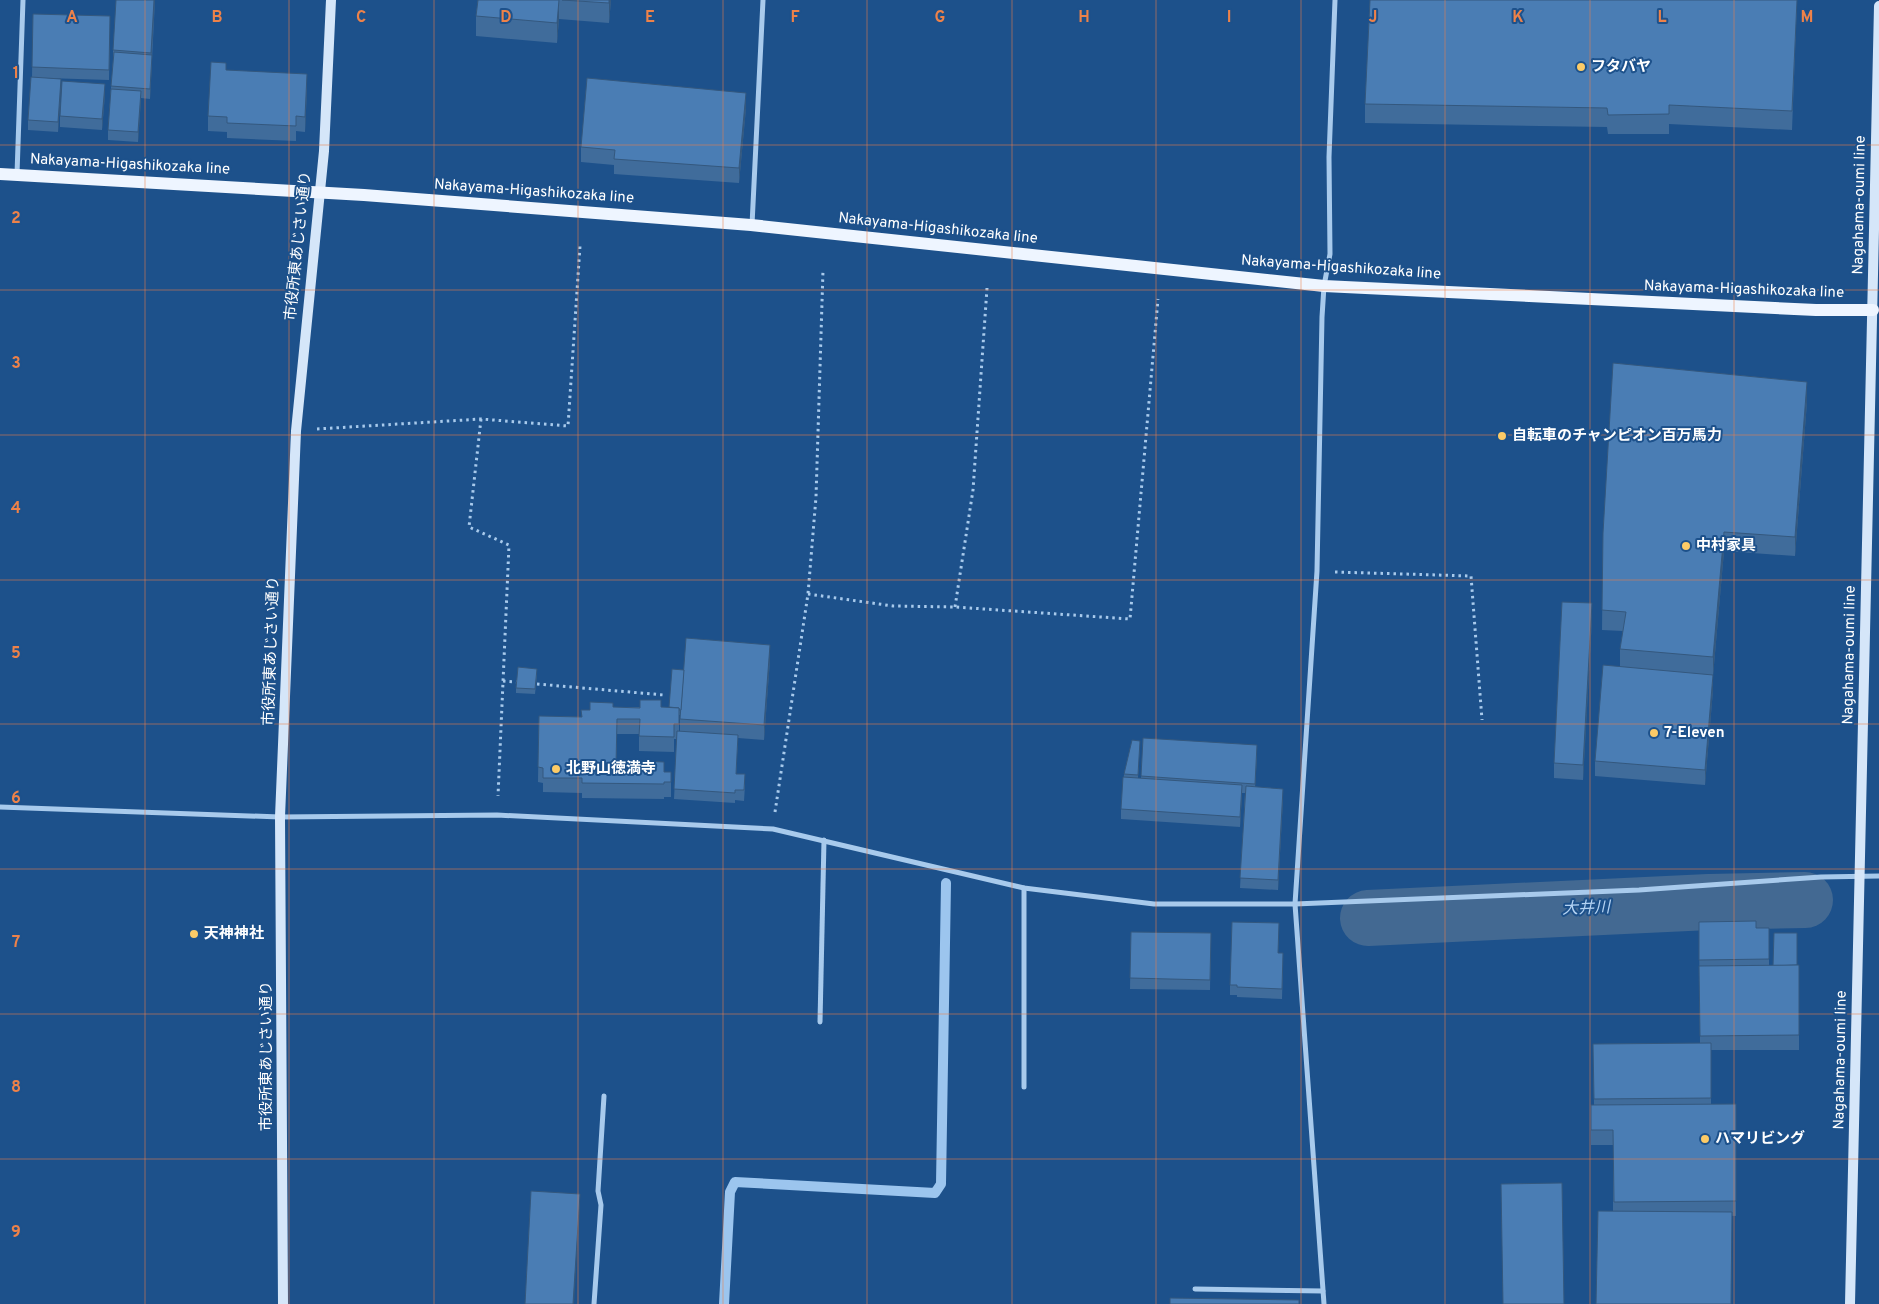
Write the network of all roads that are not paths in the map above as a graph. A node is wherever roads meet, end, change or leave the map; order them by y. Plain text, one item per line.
1 (23, 0) edge
2 (331, 0) edge
3 (763, 0) edge
4 (1335, 0) edge
5 (1879, 6) edge
6 (0, 174) edge
7 (17, 175) junction
8 (320, 192) junction
9 (752, 225) junction
10 (1324, 286) junction
11 (1876, 310) edge
12 (0, 807) edge
13 (280, 817) junction
14 (824, 840) junction
15 (1860, 875) junction
16 (1879, 876) edge
17 (1024, 888) junction
18 (1295, 904) junction
19 (820, 1022) dead end
20 (1024, 1086) dead end
21 (604, 1096) dead end
22 (1195, 1289) dead end
23 (1323, 1290) junction
24 (283, 1304) edge
25 (594, 1304) edge
26 (1324, 1304) edge
27 (1850, 1304) edge

1 - 7 street
2 - 8 street, 市役所東あじさい通り
3 - 9 street
4 - 10 street
5 - 11 street, Nagahama-oumi line
6 - 7 main road, Nakayama-Higashikozaka line
7 - 8 main road, Nakayama-Higashikozaka line
8 - 9 main road, Nakayama-Higashikozaka line
8 - 13 street, 市役所東あじさい通り
9 - 10 main road, Nakayama-Higashikozaka line
10 - 11 main road, Nakayama-Higashikozaka line
10 - 18 street
11 - 15 street, Nagahama-oumi line
12 - 13 street
13 - 14 street
13 - 24 street, 市役所東あじさい通り
14 - 17 street
14 - 19 street
15 - 16 street
15 - 18 street
15 - 27 street, Nagahama-oumi line
17 - 18 street
17 - 20 street
18 - 23 street
21 - 25 street
22 - 23 street
23 - 26 street

